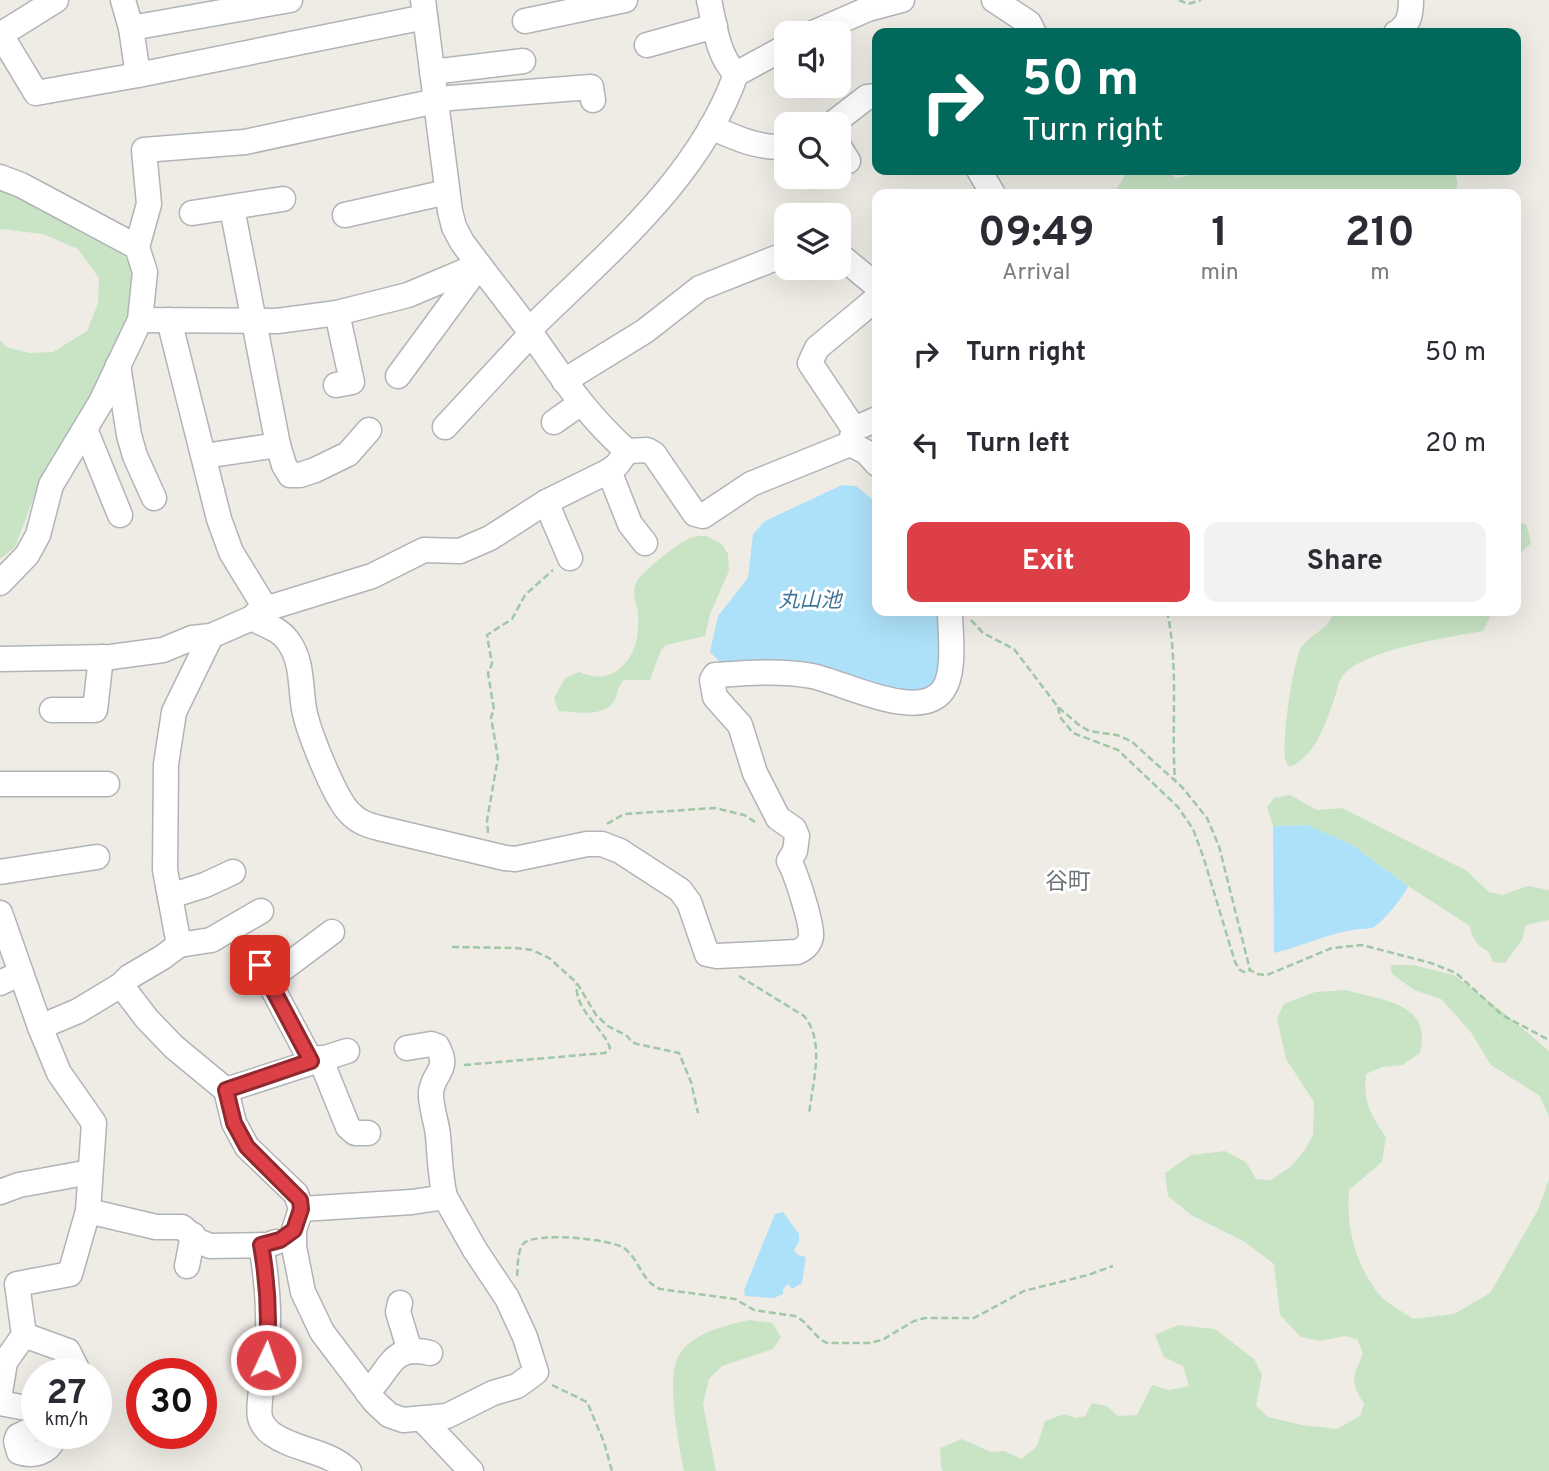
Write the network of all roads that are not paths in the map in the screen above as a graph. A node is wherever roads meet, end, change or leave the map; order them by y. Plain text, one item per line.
1 (57, 0) edge
2 (123, 0) edge
3 (290, 0) edge
4 (625, 0) edge
5 (709, 0) edge
6 (902, 0) edge
7 (994, 0) edge
8 (1411, 0) edge
9 (424, 8) edge
10 (525, 21) dead end
11 (840, 21) edge
12 (715, 26) junction
13 (131, 28) junction
14 (1032, 28) edge
15 (1404, 28) edge
16 (0, 35) edge
17 (647, 45) dead end
18 (774, 53) edge
19 (523, 61) dead end
20 (432, 72) junction
21 (736, 74) junction
22 (138, 75) junction
23 (872, 96) edge
24 (593, 100) dead end
25 (436, 101) junction
26 (848, 112) edge
27 (711, 127) junction
28 (774, 146) edge
29 (0, 177) edge
30 (447, 192) junction
31 (283, 199) dead end
32 (232, 208) junction
33 (192, 213) dead end
34 (345, 215) dead end
35 (137, 247) junction
36 (774, 259) edge
37 (479, 265) junction
38 (851, 265) edge
39 (872, 282) edge
40 (872, 302) edge
41 (337, 313) junction
42 (140, 320) junction
43 (169, 320) junction
44 (252, 320) junction
45 (530, 332) junction
46 (118, 365) junction
47 (398, 376) dead end
48 (564, 381) junction
49 (336, 385) dead end
50 (581, 403) junction
51 (554, 422) dead end
52 (872, 422) edge
53 (445, 427) dead end
54 (85, 429) junction
55 (369, 430) dead end
56 (852, 436) junction
57 (278, 445) junction
58 (627, 451) junction
59 (204, 456) junction
60 (872, 459) edge
61 (609, 471) junction
62 (155, 498) dead end
63 (545, 502) junction
64 (120, 515) dead end
65 (645, 543) dead end
66 (570, 558) road end
67 (0, 583) edge
68 (258, 612) junction
69 (950, 616) edge
70 (211, 636) junction
71 (101, 657) junction
72 (0, 659) edge
73 (52, 710) dead end
74 (0, 784) edge
75 (107, 784) dead end
76 (97, 857) dead end
77 (0, 872) edge
78 (233, 872) dead end
79 (170, 895) junction
80 (261, 911) dead end
81 (0, 913) edge
82 (332, 932) dead end
83 (179, 944) junction
84 (10, 978) edge
85 (121, 985) junction
86 (40, 1027) junction
87 (407, 1048) dead end
88 (347, 1051) dead end
89 (316, 1060) junction
90 (226, 1090) junction
91 (368, 1133) dead end
92 (90, 1172) junction
93 (0, 1192) edge
94 (445, 1197) junction
95 (88, 1211) junction
96 (298, 1219) junction
97 (192, 1235) junction
98 (261, 1245) junction
99 (187, 1266) dead end
100 (400, 1303) dead end
101 (24, 1335) junction
102 (71, 1358) edge
103 (367, 1392) junction
104 (0, 1393) edge
105 (0, 1403) edge
106 (21, 1407) edge
107 (423, 1420) junction
108 (323, 1462) edge
109 (349, 1471) edge
110 (471, 1471) edge

1 - 16 street
2 - 13 street
3 - 13 street
4 - 10 street
5 - 12 street
6 - 11 street
7 - 14 street
8 - 15 street
9 - 20 street
9 - 22 street
12 - 17 street
12 - 21 street
13 - 22 street
16 - 22 street
18 - 21 street
19 - 20 street
20 - 25 street
21 - 27 street
23 - 26 street
24 - 25 street
25 - 30 street
25 - 35 street
27 - 28 street
27 - 45 street
29 - 35 street
30 - 34 street
30 - 37 street
31 - 32 street
32 - 33 street
32 - 44 street
35 - 42 street
36 - 48 street
37 - 41 street
37 - 45 street
37 - 47 street
38 - 39 street
40 - 56 street
41 - 44 street
41 - 49 street
42 - 43 street
42 - 46 street
43 - 44 street
43 - 59 street
44 - 57 street
45 - 48 street
45 - 53 street
46 - 54 street
46 - 62 street
48 - 50 street
50 - 51 street
50 - 58 street
52 - 56 street
54 - 64 street
54 - 67 street
55 - 57 street
56 - 58 street
56 - 60 street
57 - 59 street
58 - 61 street
59 - 68 street
61 - 63 street
61 - 65 street
63 - 66 street
63 - 68 street
68 - 69 street
68 - 70 street
70 - 71 street
70 - 79 street
71 - 72 street
71 - 73 street
74 - 75 street
76 - 77 street
78 - 79 street
79 - 83 street
80 - 83 street
81 - 84 street
82 - 89 street
83 - 85 street
84 - 86 street
85 - 86 street
85 - 90 street
86 - 92 street
87 - 94 street
88 - 89 street
89 - 90 street
89 - 91 street
90 - 96 street
92 - 93 street
92 - 95 street
94 - 96 street
94 - 107 street
95 - 97 street
95 - 101 street
96 - 98 street
96 - 103 street
97 - 98 street
97 - 99 street
98 - 108 street
100 - 103 street
101 - 102 street
101 - 104 street
103 - 107 street
105 - 106 street
107 - 110 street
108 - 109 street

